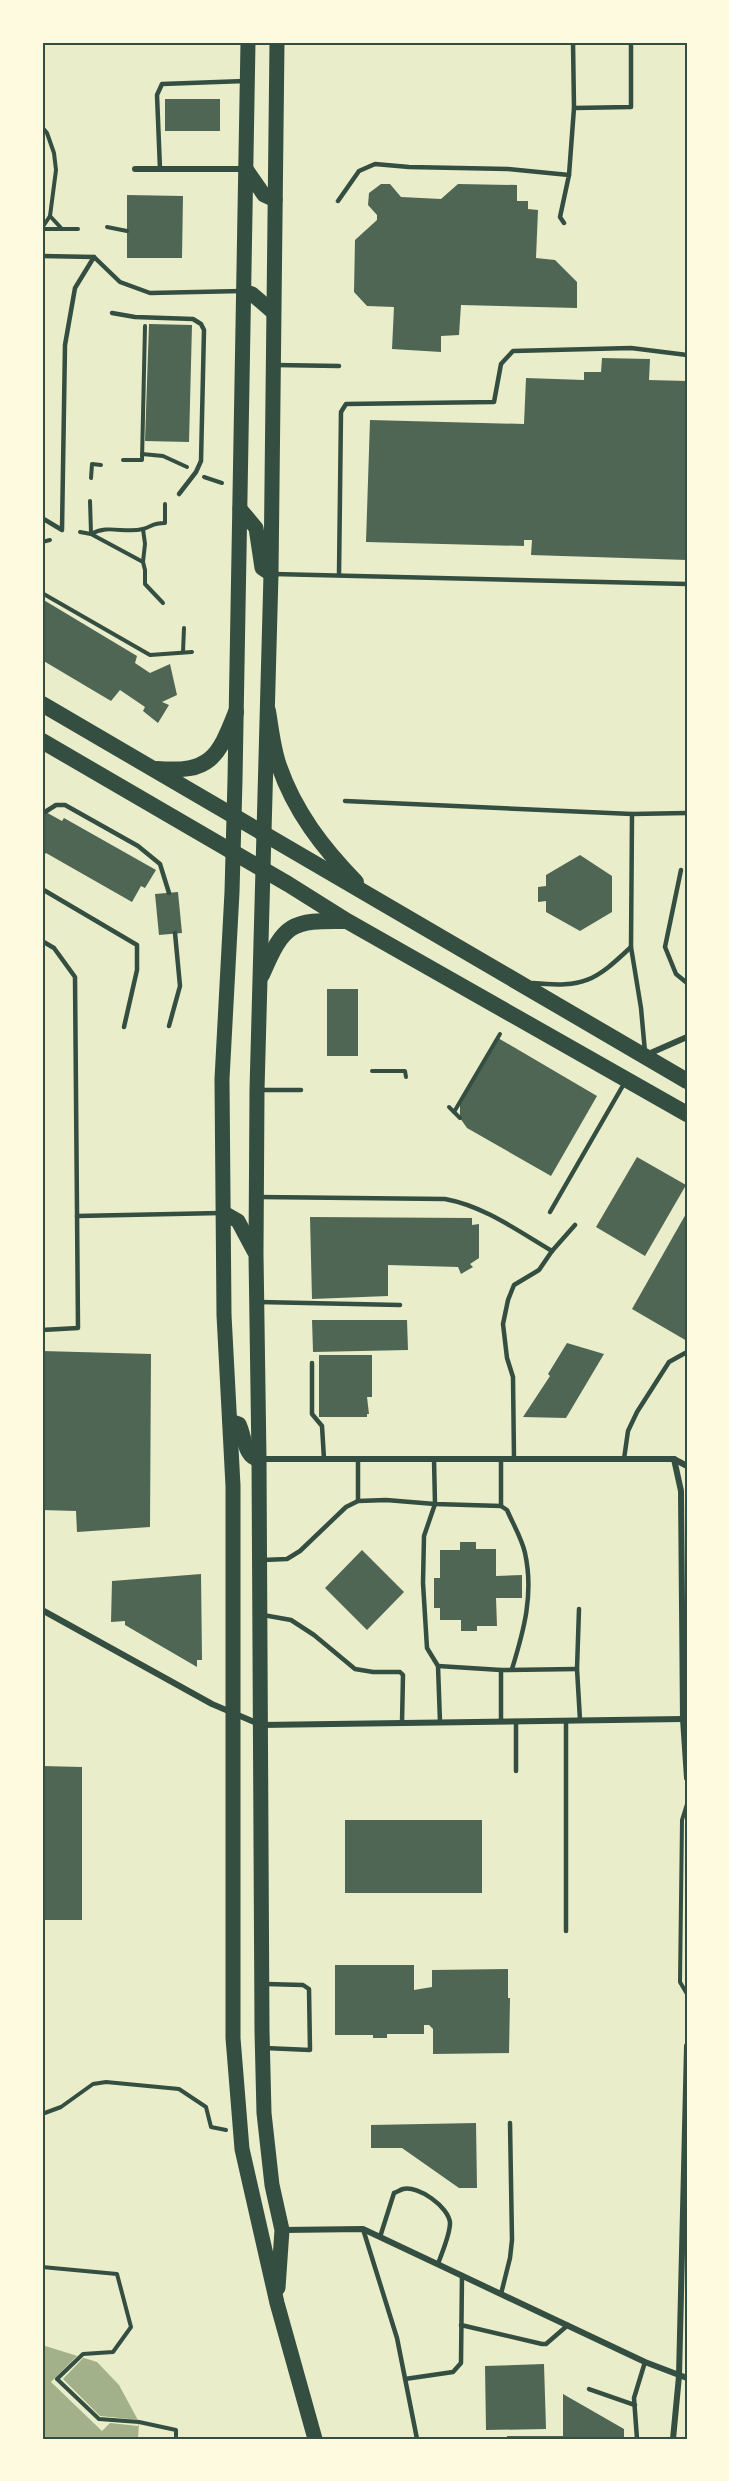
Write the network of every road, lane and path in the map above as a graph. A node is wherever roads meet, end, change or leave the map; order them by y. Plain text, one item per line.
1 (247, 42) edge
2 (277, 42) edge
3 (573, 42) edge
4 (631, 42) edge
5 (248, 81) junction
6 (574, 108) junction
7 (42, 127) edge
8 (135, 169) dead end
9 (160, 169) junction
10 (246, 169) junction
11 (569, 174) junction
12 (275, 200) junction
13 (338, 201) dead end
14 (51, 216) junction
15 (564, 223) dead end
16 (107, 227) dead end
17 (42, 229) edge
18 (62, 229) junction
19 (78, 229) dead end
20 (127, 231) dead end
21 (42, 256) edge
22 (94, 257) junction
23 (244, 291) junction
24 (273, 312) junction
25 (112, 313) dead end
26 (145, 323) dead end
27 (687, 355) edge
28 (273, 365) junction
29 (339, 366) dead end
30 (142, 454) junction
31 (123, 460) dead end
32 (101, 465) dead end
33 (189, 468) dead end
34 (199, 474) dead end
35 (91, 478) dead end
36 (222, 483) dead end
37 (179, 494) dead end
38 (90, 501) dead end
39 (165, 504) dead end
40 (240, 509) junction
41 (42, 518) edge
42 (143, 529) junction
43 (80, 532) dead end
44 (91, 534) junction
45 (50, 540) dead end
46 (42, 542) edge
47 (143, 562) junction
48 (271, 574) junction
49 (339, 575) junction
50 (687, 584) edge
51 (42, 593) edge
52 (163, 603) dead end
53 (184, 628) dead end
54 (183, 652) junction
55 (192, 652) dead end
56 (42, 704) edge
57 (268, 711) junction
58 (236, 712) junction
59 (42, 741) edge
60 (152, 769) junction
61 (345, 801) dead end
62 (45, 812) dead end
63 (687, 813) edge
64 (632, 814) junction
65 (234, 817) junction
66 (265, 835) junction
67 (233, 852) junction
68 (681, 870) dead end
69 (264, 871) junction
70 (42, 889) edge
71 (169, 893) dead end
72 (371, 898) junction
73 (347, 921) junction
74 (175, 933) dead end
75 (42, 941) edge
76 (631, 947) junction
77 (262, 975) junction
78 (516, 982) junction
79 (687, 983) edge
80 (169, 1026) dead end
81 (124, 1027) dead end
82 (500, 1034) dead end
83 (687, 1037) edge
84 (645, 1056) junction
85 (372, 1071) dead end
86 (405, 1077) dead end
87 (626, 1080) junction
88 (687, 1081) edge
89 (257, 1090) junction
90 (301, 1090) dead end
91 (449, 1107) dead end
92 (454, 1112) junction
93 (687, 1114) edge
94 (460, 1118) dead end
95 (256, 1197) junction
96 (550, 1212) dead end
97 (224, 1213) junction
98 (77, 1216) junction
99 (575, 1225) dead end
100 (552, 1251) junction
101 (255, 1254) junction
102 (256, 1302) junction
103 (400, 1305) dead end
104 (42, 1330) edge
105 (687, 1352) edge
106 (312, 1363) dead end
107 (230, 1421) junction
108 (259, 1459) junction
109 (324, 1459) junction
110 (358, 1459) junction
111 (434, 1459) junction
112 (501, 1459) junction
113 (514, 1459) junction
114 (624, 1459) junction
115 (674, 1459) junction
116 (687, 1466) edge
117 (358, 1501) junction
118 (435, 1504) junction
119 (501, 1506) junction
120 (260, 1560) junction
121 (579, 1609) dead end
122 (42, 1610) edge
123 (260, 1614) junction
124 (438, 1666) junction
125 (512, 1669) junction
126 (577, 1669) junction
127 (501, 1670) junction
128 (234, 1715) junction
129 (682, 1719) junction
130 (566, 1720) junction
131 (580, 1720) junction
132 (501, 1721) junction
133 (516, 1721) junction
134 (440, 1722) junction
135 (402, 1723) junction
136 (261, 1725) junction
137 (516, 1771) dead end
138 (687, 1778) edge
139 (687, 1804) edge
140 (566, 1931) dead end
141 (262, 1984) junction
142 (687, 1994) edge
143 (687, 2046) edge
144 (262, 2048) junction
145 (42, 2114) edge
146 (510, 2123) dead end
147 (240, 2132) junction
148 (242, 2149) junction
149 (363, 2229) junction
150 (282, 2230) junction
151 (380, 2237) junction
152 (438, 2264) junction
153 (42, 2267) edge
154 (462, 2276) junction
155 (501, 2294) junction
156 (277, 2303) junction
157 (460, 2325) junction
158 (568, 2325) junction
159 (645, 2362) junction
160 (679, 2376) junction
161 (687, 2378) edge
162 (405, 2379) junction
163 (590, 2389) dead end
164 (634, 2405) junction
165 (176, 2439) edge
166 (315, 2439) edge
167 (417, 2439) edge
168 (637, 2439) edge
169 (673, 2439) edge

1 - 5 main road
2 - 12 main road
3 - 6 lane
4 - 6 lane
5 - 9 lane
5 - 10 main road
6 - 11 lane
7 - 14 path
8 - 9 street
9 - 10 street
10 - 12 main road
10 - 23 main road
11 - 13 lane
11 - 15 lane
12 - 24 main road
14 - 17 path
14 - 18 path
16 - 20 path
17 - 18 path
18 - 19 path
21 - 22 lane
22 - 23 lane
22 - 41 lane
23 - 24 main road
23 - 40 main road
24 - 28 main road
25 - 37 lane
26 - 30 path
27 - 49 lane
28 - 29 lane
28 - 48 main road
30 - 31 path
30 - 33 path
32 - 35 path
34 - 36 path
38 - 44 path
39 - 42 path
40 - 48 main road
40 - 58 main road
42 - 44 path
42 - 47 path
43 - 44 path
44 - 47 path
45 - 46 path
47 - 52 path
48 - 49 lane
48 - 57 main road
49 - 50 lane
51 - 54 path
53 - 54 path
54 - 55 path
56 - 60 highway
57 - 66 main road
57 - 72 highway
58 - 60 highway
58 - 65 main road
59 - 67 highway
60 - 65 highway
61 - 64 lane
62 - 71 lane
63 - 64 lane
64 - 76 lane
65 - 66 highway
65 - 67 main road
66 - 69 main road
66 - 72 highway
67 - 69 highway
67 - 97 main road
68 - 79 lane
69 - 73 highway
69 - 77 main road
70 - 81 lane
72 - 78 highway
73 - 77 highway
73 - 87 highway
74 - 80 lane
75 - 98 lane
76 - 78 lane
76 - 84 lane
77 - 89 main road
78 - 84 highway
82 - 92 path
83 - 84 street
84 - 88 highway
85 - 86 path
87 - 93 highway
87 - 96 lane
89 - 90 lane
89 - 95 main road
91 - 92 path
92 - 94 path
95 - 100 lane
95 - 101 main road
97 - 98 lane
97 - 101 main road
97 - 107 main road
98 - 104 lane
99 - 100 lane
100 - 113 lane
101 - 102 main road
102 - 103 lane
102 - 108 main road
105 - 114 lane
106 - 109 lane
107 - 108 main road
107 - 128 main road
108 - 109 street
108 - 120 main road
109 - 110 street
110 - 111 street
110 - 117 lane
111 - 112 street
111 - 118 lane
112 - 113 street
112 - 119 lane
113 - 114 street
114 - 115 street
115 - 116 street
115 - 129 street
117 - 118 lane
117 - 120 lane
118 - 119 lane
118 - 124 lane
119 - 125 lane
120 - 123 main road
121 - 126 lane
122 - 128 street
123 - 135 lane
123 - 136 main road
124 - 127 lane
124 - 134 lane
125 - 126 lane
125 - 127 lane
126 - 131 lane
127 - 132 lane
128 - 136 street
128 - 147 main road
129 - 131 street
129 - 138 street
130 - 131 street
130 - 133 street
130 - 140 lane
132 - 133 street
132 - 134 street
133 - 137 lane
134 - 135 street
135 - 136 street
136 - 141 main road
139 - 142 path
141 - 144 main road
141 - 144 lane
143 - 160 street
144 - 150 main road
145 - 147 path
146 - 155 lane
147 - 148 main road
148 - 150 main road
148 - 156 main road
149 - 150 street
149 - 151 street
149 - 162 lane
150 - 156 main road
151 - 152 street
151 - 152 lane
152 - 154 street
153 - 165 path
154 - 155 street
154 - 157 lane
155 - 158 street
156 - 166 main road
157 - 158 lane
157 - 162 lane
158 - 159 street
159 - 160 street
159 - 164 lane
160 - 161 street
160 - 169 street
162 - 167 lane
163 - 164 lane
164 - 168 lane

